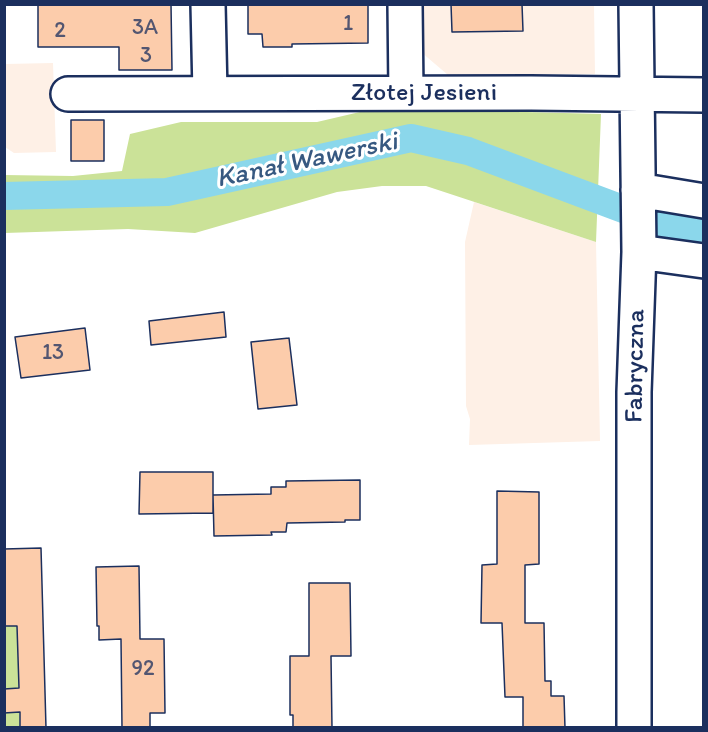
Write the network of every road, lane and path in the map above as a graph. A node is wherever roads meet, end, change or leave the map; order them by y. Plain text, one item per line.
1 (208, 4) edge
2 (405, 4) edge
3 (636, 4) edge
4 (210, 93) junction
5 (406, 93) junction
6 (68, 94) dead end
7 (637, 94) junction
8 (704, 95) edge
9 (638, 190) junction
10 (704, 201) edge
11 (639, 252) junction
12 (704, 261) edge
13 (634, 728) edge

1 - 4 street
2 - 5 street
3 - 7 street, Fabryczna
4 - 5 street, Złotej Jesieni
4 - 6 street, Złotej Jesieni
5 - 7 street, Złotej Jesieni
7 - 8 street, Złotej Jesieni
7 - 9 street, Fabryczna
9 - 10 street
9 - 11 street, Fabryczna
11 - 12 street
11 - 13 street, Fabryczna

